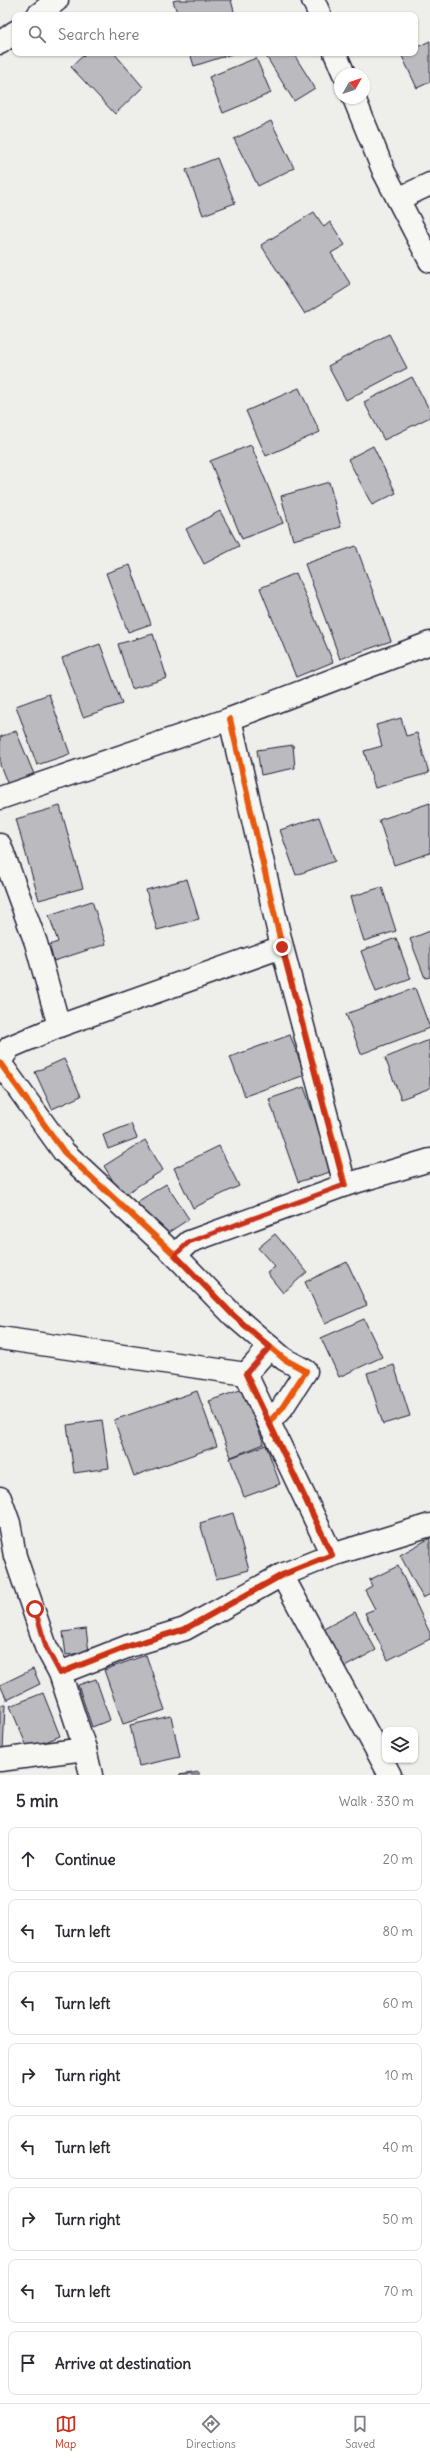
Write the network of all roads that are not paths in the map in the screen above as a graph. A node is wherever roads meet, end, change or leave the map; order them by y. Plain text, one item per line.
1 (314, 0) edge
2 (319, 12) edge
3 (12, 34) edge
4 (0, 43) edge
5 (336, 56) edge
6 (341, 68) edge
7 (356, 104) edge
8 (430, 184) edge
9 (398, 199) junction
10 (430, 261) edge
11 (430, 643) edge
12 (230, 719) junction
13 (0, 798) edge
14 (0, 845) edge
15 (282, 947) junction
16 (58, 1026) junction
17 (0, 1062) edge
18 (430, 1160) edge
19 (344, 1185) junction
20 (175, 1255) junction
21 (0, 1338) edge
22 (270, 1347) junction
23 (246, 1374) junction
24 (269, 1422) junction
25 (0, 1498) edge
26 (430, 1525) edge
27 (332, 1555) junction
28 (282, 1575) junction
29 (60, 1673) junction
30 (85, 1749) junction
31 (0, 1760) edge
32 (91, 1775) edge
33 (390, 1775) edge

1 - 2 street
3 - 4 street
5 - 6 street
7 - 9 street
8 - 9 street
9 - 10 street
11 - 12 street
12 - 13 street
12 - 15 street
14 - 16 street
15 - 16 street
15 - 19 street
16 - 17 street
17 - 20 street
18 - 19 street
19 - 20 street
20 - 22 street
21 - 23 street
22 - 23 street
22 - 24 street
23 - 24 street
24 - 27 street
25 - 29 street
26 - 27 street
27 - 28 street
28 - 29 street
28 - 33 street
29 - 30 street
30 - 31 street
30 - 32 street

